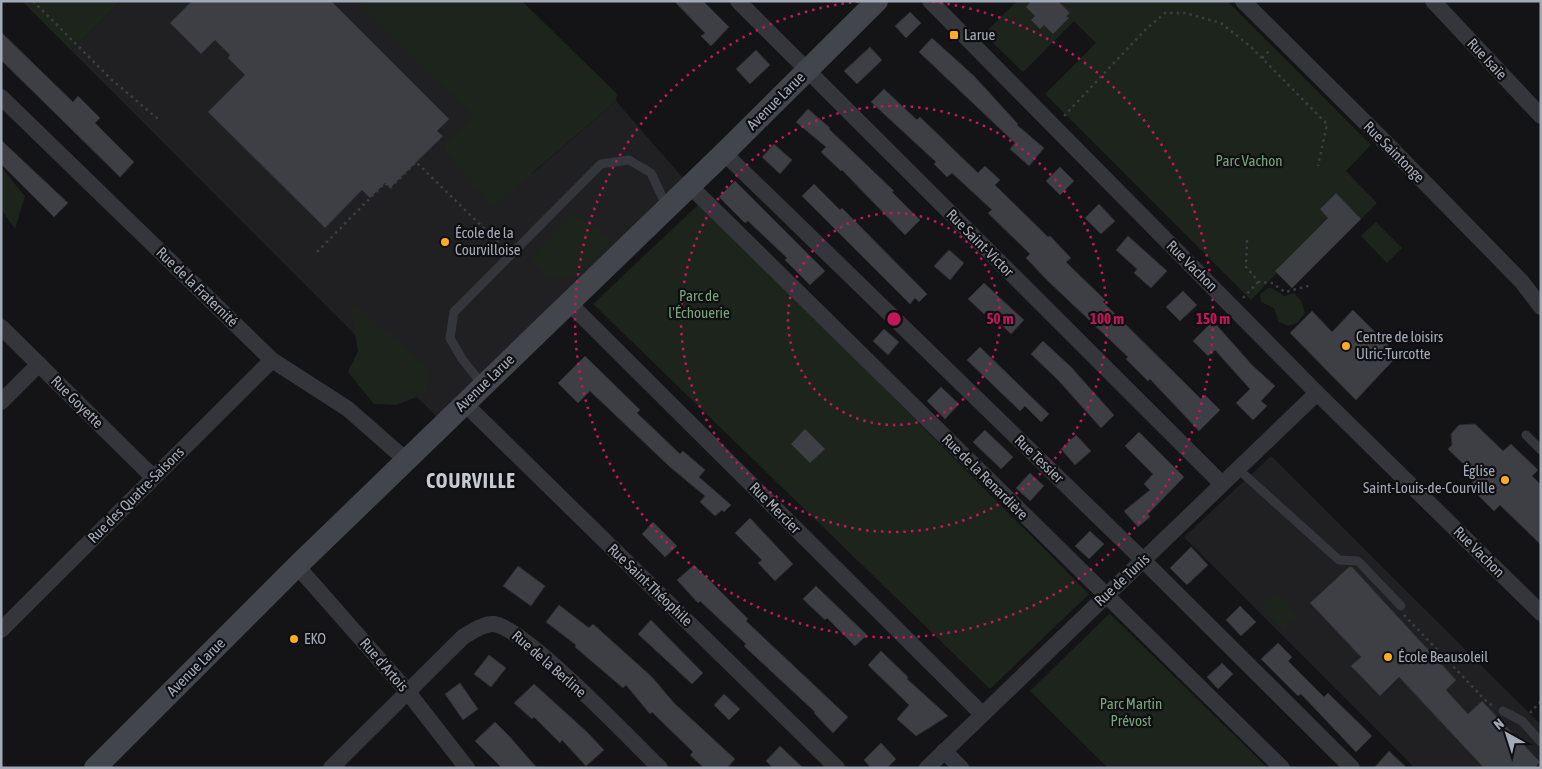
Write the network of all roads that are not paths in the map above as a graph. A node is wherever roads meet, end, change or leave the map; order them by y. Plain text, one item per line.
1 (738, 1) edge
2 (877, 1) edge
3 (930, 1) edge
4 (1243, 1) edge
5 (1433, 1) edge
6 (806, 70) junction
7 (1, 97) edge
8 (1541, 116) edge
9 (724, 153) junction
10 (690, 186) junction
11 (667, 208) junction
12 (569, 302) junction
13 (1541, 306) edge
14 (1, 327) edge
15 (272, 360) junction
16 (39, 364) junction
17 (483, 385) junction
18 (1317, 393) junction
19 (1, 402) edge
20 (464, 403) junction
21 (1526, 435) dead end
22 (1541, 450) edge
23 (406, 460) junction
24 (1238, 468) junction
25 (153, 477) junction
26 (1222, 484) junction
27 (1143, 560) junction
28 (297, 566) junction
29 (1105, 596) junction
30 (1401, 606) road end
31 (1541, 613) edge
32 (1, 630) edge
33 (407, 691) junction
34 (1503, 711) road end
35 (982, 714) junction
36 (1541, 742) edge
37 (944, 751) junction
38 (96, 768) edge
39 (331, 768) edge
40 (466, 768) edge
41 (660, 768) edge
42 (837, 768) edge
43 (927, 768) edge
44 (961, 768) edge
45 (1282, 768) edge
46 (1352, 768) edge

1 - 6 street, Rue Saint-Victor
2 - 6 street, Avenue Larue
3 - 18 street, Rue Vachon
4 - 13 street, Rue Saintonge
5 - 8 street, Rue Isaïe
6 - 9 street, Avenue Larue
6 - 26 street, Rue Saint-Victor
7 - 15 street, Rue de la Fraternité
9 - 10 street, Avenue Larue
9 - 27 street, Rue Tessier
10 - 11 street, Avenue Larue
10 - 29 street, Rue de la Renardière
11 - 12 street, Avenue Larue
11 - 17 lane
12 - 17 street, Avenue Larue
12 - 35 street, Rue Mercier
14 - 16 street, Rue Goyette
15 - 23 street, Rue de la Fraternité
15 - 25 street, Rue des Quatre-Saisons
16 - 19 street
16 - 25 street, Rue Goyette
17 - 20 street, Avenue Larue
18 - 24 street, Rue de Tunis
18 - 31 street, Rue Vachon
20 - 23 street, Avenue Larue
20 - 42 street, Rue Saint-Théophile
21 - 22 lane
23 - 28 street, Avenue Larue
24 - 26 street, Rue de Tunis
24 - 30 lane
25 - 32 street, Rue des Quatre-Saisons
26 - 27 street, Rue de Tunis
27 - 29 street, Rue de Tunis
27 - 46 street, Rue Tessier
28 - 33 street, Rue d'Artois
28 - 38 street, Avenue Larue
29 - 35 street, Rue de Tunis
29 - 45 street, Rue de la Renardière
33 - 39 street, Rue de la Berline
33 - 40 street, Rue d'Artois
33 - 41 street, Rue de la Berline
34 - 36 lane
35 - 37 street, Rue de Tunis
37 - 43 street, Rue de Tunis
37 - 44 street

